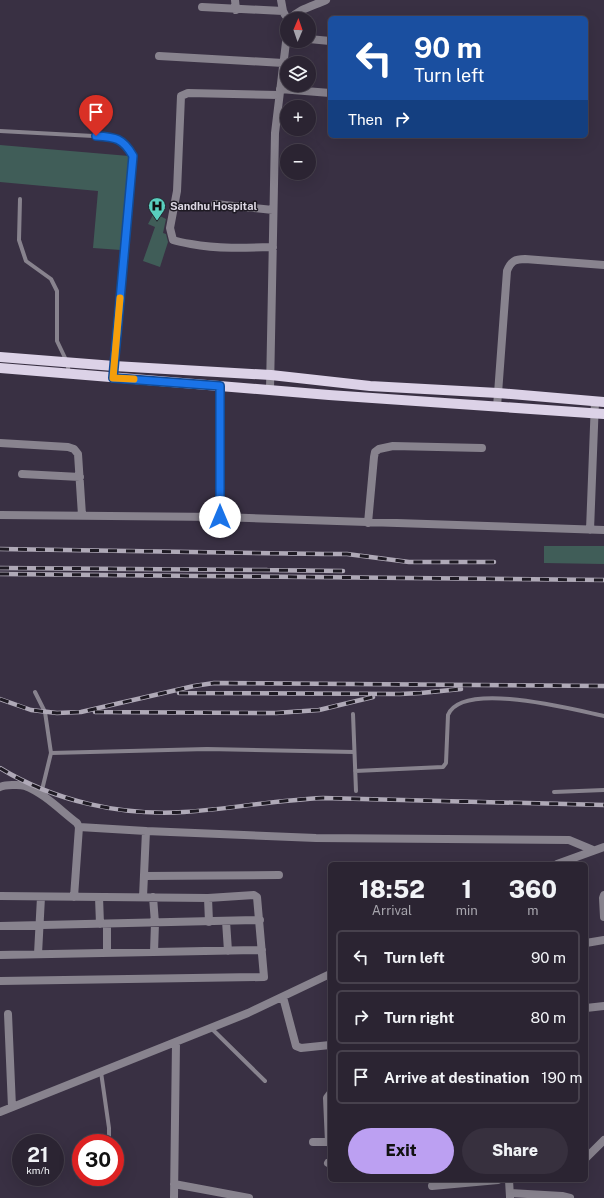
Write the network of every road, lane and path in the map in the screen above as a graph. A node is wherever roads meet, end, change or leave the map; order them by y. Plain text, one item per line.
1 (235, 0) edge
2 (281, 0) edge
3 (326, 0) edge
4 (202, 7) dead end
5 (236, 10) junction
6 (283, 11) joint
7 (299, 12) edge
8 (316, 40) edge
9 (328, 41) edge
10 (159, 56) dead end
11 (280, 64) edge
12 (280, 85) edge
13 (279, 92) junction
14 (328, 93) edge
15 (0, 131) edge
16 (20, 199) dead end
17 (215, 204) dead end
18 (273, 210) junction
19 (273, 247) junction
20 (604, 265) edge
21 (0, 357) edge
22 (67, 362) junction
23 (114, 366) junction
24 (0, 368) edge
25 (69, 374) junction
26 (271, 375) junction
27 (113, 378) junction
28 (220, 386) junction
29 (270, 390) junction
30 (498, 393) junction
31 (599, 402) edge
32 (497, 407) junction
33 (599, 414) edge
34 (0, 443) edge
35 (482, 448) dead end
36 (22, 474) dead end
37 (80, 477) junction
38 (82, 515) junction
39 (0, 516) edge
40 (220, 517) junction
41 (368, 523) junction
42 (590, 530) junction
43 (604, 530) edge
44 (35, 692) dead end
45 (353, 714) dead end
46 (604, 716) edge
47 (354, 752) junction
48 (51, 753) junction
49 (355, 771) junction
50 (0, 779) edge
51 (16, 785) junction
52 (0, 787) edge
53 (604, 790) edge
54 (356, 791) dead end
55 (554, 792) dead end
56 (41, 794) junction
57 (79, 827) junction
58 (146, 831) junction
59 (604, 847) edge
60 (593, 850) junction
61 (562, 862) edge
62 (279, 875) dead end
63 (144, 876) junction
64 (604, 895) edge
65 (0, 896) edge
66 (41, 897) junction
67 (74, 897) junction
68 (99, 897) junction
69 (143, 897) junction
70 (153, 897) junction
71 (208, 898) junction
72 (604, 918) edge
73 (260, 920) junction
74 (226, 921) junction
75 (209, 922) junction
76 (155, 923) junction
77 (104, 924) junction
78 (39, 925) junction
79 (0, 926) edge
80 (604, 940) edge
81 (588, 943) edge
82 (228, 950) junction
83 (262, 950) junction
84 (154, 952) junction
85 (107, 953) junction
86 (38, 954) junction
87 (0, 955) edge
88 (328, 975) edge
89 (0, 981) edge
90 (283, 997) junction
91 (604, 1006) edge
92 (588, 1008) edge
93 (8, 1014) dead end
94 (211, 1028) junction
95 (176, 1042) junction
96 (328, 1045) edge
97 (101, 1071) junction
98 (266, 1081) dead end
99 (328, 1097) edge
100 (12, 1107) junction
101 (0, 1112) edge
102 (328, 1120) edge
103 (109, 1134) edge
104 (604, 1140) edge
105 (313, 1142) dead end
106 (328, 1142) edge
107 (588, 1156) edge
108 (476, 1182) edge
109 (510, 1182) edge
110 (174, 1184) junction
111 (432, 1186) dead end
112 (510, 1196) edge
113 (174, 1198) edge
114 (249, 1198) edge
115 (570, 1198) edge

1 - 5 street
2 - 6 street
3 - 7 street
4 - 5 street
5 - 6 street
8 - 9 street
10 - 11 street
12 - 13 street
13 - 14 street
13 - 18 street
13 - 19 street
15 - 23 lane
16 - 22 lane
17 - 18 street
18 - 19 street
19 - 26 street
20 - 30 street
21 - 22 main road
22 - 23 main road
22 - 25 lane
23 - 26 main road
23 - 27 lane
24 - 25 main road
25 - 27 main road
26 - 29 street
26 - 30 main road
27 - 28 main road
28 - 29 main road
28 - 40 street
29 - 32 main road
30 - 31 main road
30 - 32 street
31 - 33 street
32 - 33 main road
33 - 42 street
34 - 37 street
35 - 41 street
36 - 37 street
37 - 38 street
38 - 39 street
38 - 40 street
40 - 41 street
41 - 42 street
42 - 43 street
44 - 48 lane
45 - 47 lane
46 - 49 lane
47 - 48 lane
47 - 49 lane
48 - 56 lane
49 - 54 lane
50 - 51 street
51 - 52 street
51 - 56 street
53 - 55 lane
56 - 57 street
57 - 58 street
57 - 67 street
58 - 60 street
58 - 63 street
59 - 60 street
60 - 61 street
62 - 63 street
63 - 69 street
64 - 72 street
65 - 66 street
66 - 67 street
66 - 78 street
67 - 68 street
68 - 69 street
68 - 77 street
69 - 70 street
70 - 71 street
70 - 76 street
71 - 73 street
71 - 75 street
73 - 74 street
73 - 83 street
74 - 75 street
74 - 82 street
75 - 76 street
76 - 77 street
76 - 84 street
77 - 78 street
77 - 85 street
78 - 79 street
78 - 86 street
80 - 81 street
82 - 83 street
82 - 84 street
83 - 89 street
84 - 85 street
85 - 86 street
86 - 87 street
88 - 90 street
90 - 94 street
90 - 96 street
91 - 92 street
93 - 100 street
94 - 95 street
94 - 98 lane
95 - 97 street
95 - 110 street
97 - 100 street
97 - 103 lane
99 - 102 street
100 - 101 street
104 - 107 street
105 - 106 street
108 - 111 street
109 - 112 street
110 - 113 street
110 - 114 street
112 - 115 street

